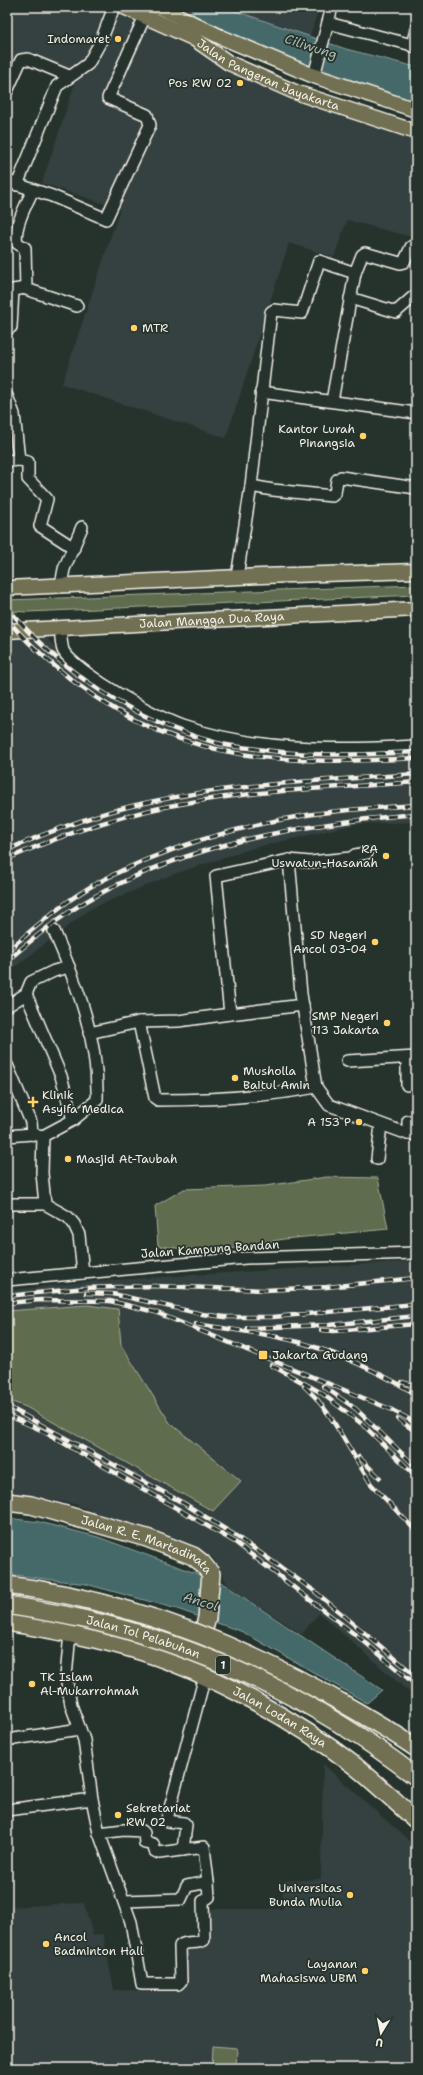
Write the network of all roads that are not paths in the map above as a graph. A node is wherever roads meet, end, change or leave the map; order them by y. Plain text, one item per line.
1 (114, 7) edge
2 (124, 7) edge
3 (332, 7) edge
4 (167, 9) edge
5 (145, 16) junction
6 (328, 23) junction
7 (416, 29) edge
8 (414, 46) edge
9 (314, 73) junction
10 (69, 76) junction
11 (7, 91) edge
12 (416, 110) edge
13 (416, 132) edge
14 (12, 183) edge
15 (33, 190) junction
16 (416, 244) edge
17 (354, 273) junction
18 (26, 288) junction
19 (416, 297) edge
20 (350, 298) junction
21 (77, 306) dead end
22 (7, 329) edge
23 (261, 392) junction
24 (7, 396) edge
25 (332, 401) junction
26 (416, 413) edge
27 (19, 460) junction
28 (7, 461) edge
29 (251, 486) junction
30 (416, 488) edge
31 (82, 528) dead end
32 (74, 548) junction
33 (416, 571) edge
34 (237, 577) junction
35 (8, 585) edge
36 (61, 585) junction
37 (416, 609) edge
38 (60, 629) junction
39 (7, 631) edge
40 (416, 746) edge
41 (367, 853) dead end
42 (288, 860) junction
43 (54, 931) dead end
44 (69, 967) junction
45 (26, 994) junction
46 (7, 1006) edge
47 (303, 1006) junction
48 (230, 1014) junction
49 (139, 1022) junction
50 (89, 1033) junction
51 (412, 1057) edge
52 (346, 1060) dead end
53 (7, 1065) edge
54 (407, 1085) dead end
55 (316, 1087) junction
56 (73, 1120) junction
57 (408, 1121) dead end
58 (381, 1125) junction
59 (32, 1134) junction
60 (412, 1134) edge
61 (7, 1136) edge
62 (43, 1136) junction
63 (377, 1159) dead end
64 (7, 1204) edge
65 (45, 1204) junction
66 (416, 1253) edge
67 (83, 1273) junction
68 (7, 1280) edge
69 (7, 1502) edge
70 (7, 1585) edge
71 (7, 1605) edge
72 (7, 1622) edge
73 (70, 1633) junction
74 (197, 1668) junction
75 (80, 1729) junction
76 (7, 1740) edge
77 (416, 1748) edge
78 (416, 1777) edge
79 (92, 1799) junction
80 (7, 1810) edge
81 (416, 1820) edge
82 (99, 1833) junction
83 (183, 1850) junction
84 (208, 1882) junction
85 (124, 1901) junction

1 - 10 street
2 - 5 main road, Jalan Pangeran Jayakarta
3 - 6 street
4 - 9 main road, Jalan Pangeran Jayakarta
5 - 13 main road, Jalan Pangeran Jayakarta
5 - 15 street
6 - 8 street
6 - 9 street
7 - 8 street
9 - 12 main road, Jalan Pangeran Jayakarta
10 - 11 street
10 - 14 street
14 - 15 street
15 - 18 street
16 - 17 street
17 - 20 street
17 - 23 street
18 - 21 street
18 - 22 street
19 - 20 street
20 - 25 street
23 - 25 street
23 - 29 street
24 - 27 street
25 - 26 street
27 - 28 street
27 - 32 street
29 - 30 street
29 - 34 street
31 - 32 street
32 - 36 street
33 - 34 main road
34 - 36 main road
35 - 36 main road
37 - 38 main road, Jalan Mangga Dua Raya
38 - 39 main road, Jalan Mangga Dua Raya
38 - 40 street
41 - 42 street
42 - 47 street
42 - 48 street
43 - 44 street
44 - 45 street
44 - 50 street
45 - 46 street
45 - 56 street
47 - 48 street
47 - 55 street
48 - 49 street
49 - 50 street
49 - 55 street
50 - 56 street
51 - 52 street
51 - 54 street
53 - 59 street
55 - 58 street
56 - 62 street
57 - 60 street
58 - 60 street
58 - 63 street
59 - 61 street
59 - 62 street
62 - 65 street
64 - 65 street
65 - 67 street
66 - 67 street, Jalan Kampung Bandan
67 - 68 street, Jalan Kampung Bandan
69 - 74 highway, Jalan R. E. Martadinata, bridge
70 - 77 highway, Jalan Tol Pelabuhan / 1, bridge
71 - 78 highway, Jalan Tol Pelabuhan / 1, bridge
72 - 73 highway, Jalan Lodan Raya / 1
73 - 74 highway, Jalan Lodan Raya / 1
73 - 75 street
74 - 81 highway, Jalan Lodan Raya / 1
74 - 83 street
75 - 76 street
75 - 79 street
79 - 80 street
79 - 82 street
82 - 83 street
82 - 85 street
83 - 84 street
84 - 85 street
84 - 85 street

